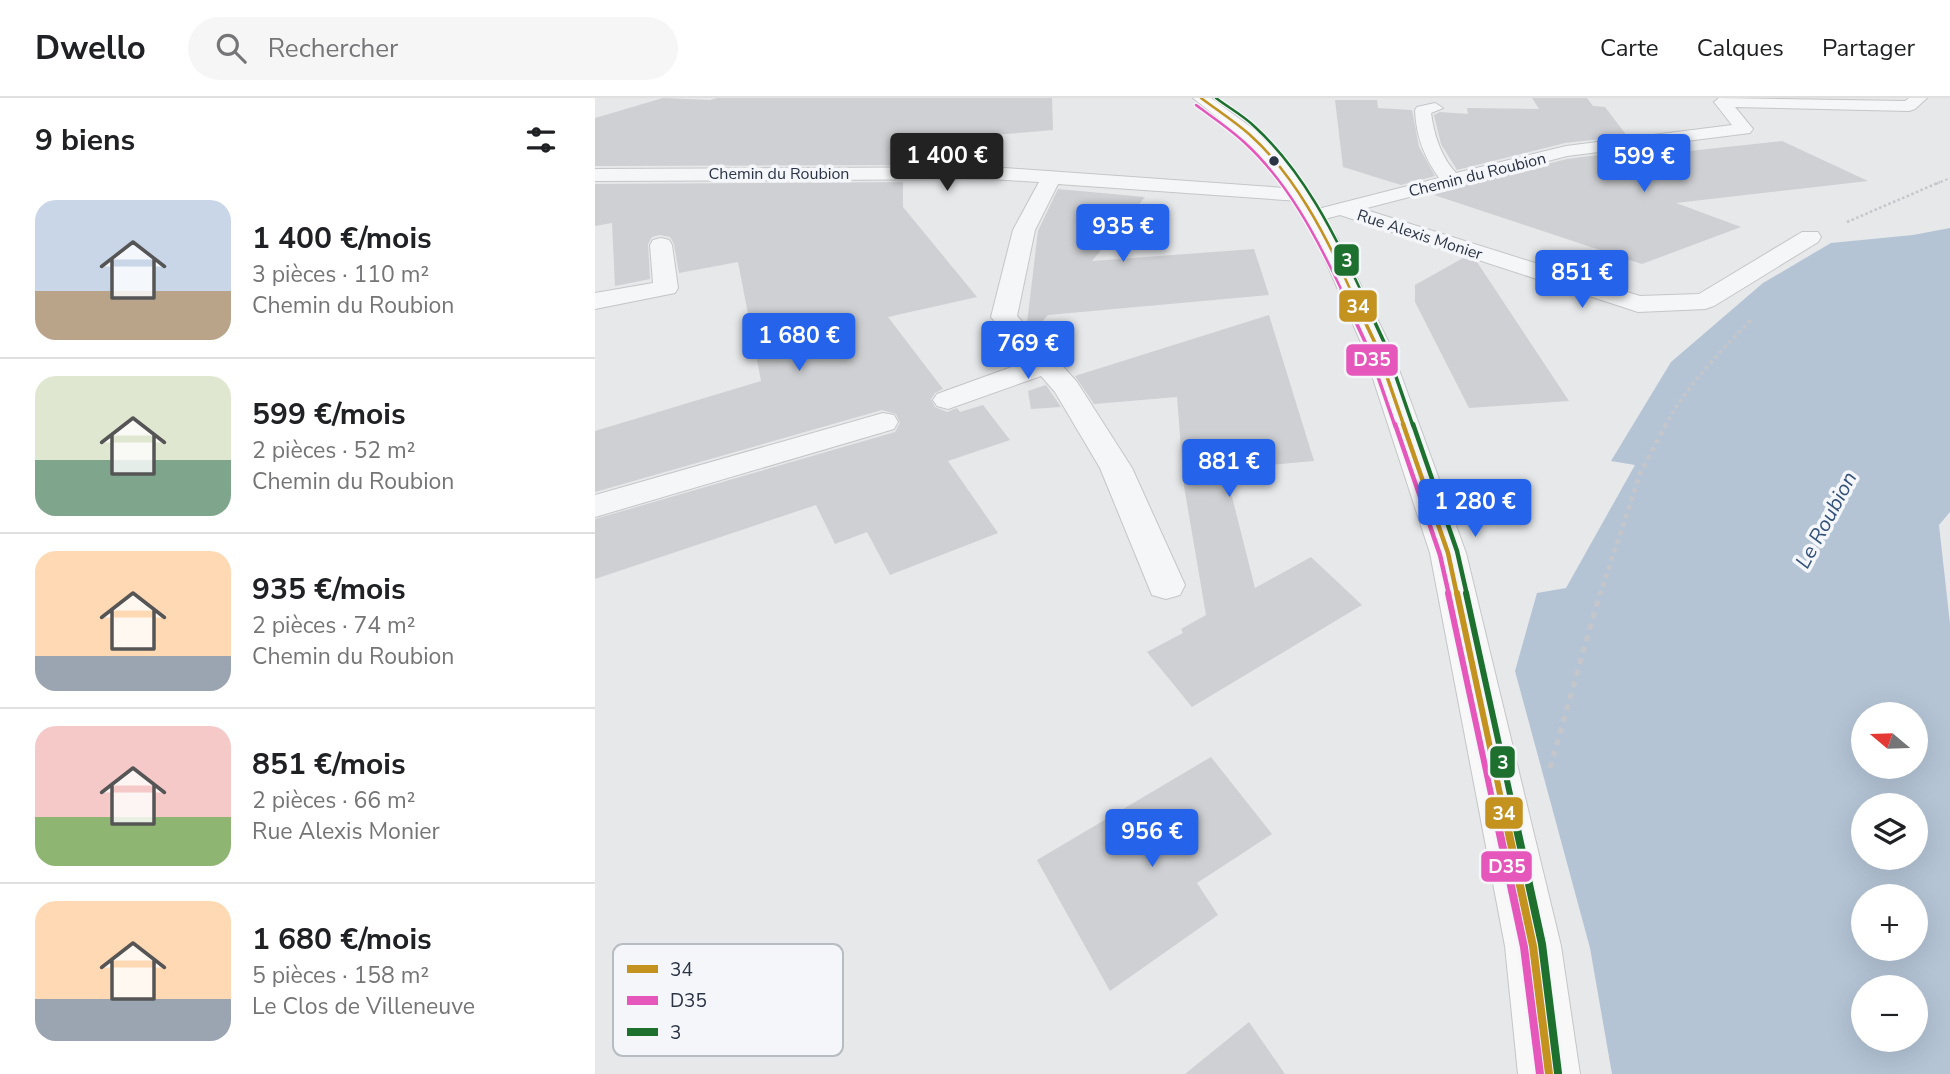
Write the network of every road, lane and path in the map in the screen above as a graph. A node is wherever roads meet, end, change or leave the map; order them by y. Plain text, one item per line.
1 (1201, 98) edge
2 (1919, 98) edge
3 (1435, 108) dead end
4 (595, 175) edge
5 (1052, 176) junction
6 (1950, 178) edge
7 (1451, 180) junction
8 (1317, 207) junction
9 (1811, 237) joint
10 (661, 245) dead end
11 (1743, 278) junction
12 (595, 301) edge
13 (1046, 364) junction
14 (948, 400) dead end
15 (883, 422) dead end
16 (595, 506) edge
17 (1166, 585) dead end
18 (1549, 769) dead end
19 (1549, 1074) edge

1 - 8 main road
2 - 7 street, Chemin du Roubion
3 - 7 street
4 - 5 street, Chemin du Roubion
5 - 8 street, Chemin du Roubion
5 - 13 street
6 - 9 path
7 - 8 street, Chemin du Roubion
8 - 11 street, Rue Alexis Monier
8 - 19 main road
9 - 11 street, Rue Alexis Monier
10 - 12 street
11 - 18 path
13 - 14 street
13 - 17 street
15 - 16 street

